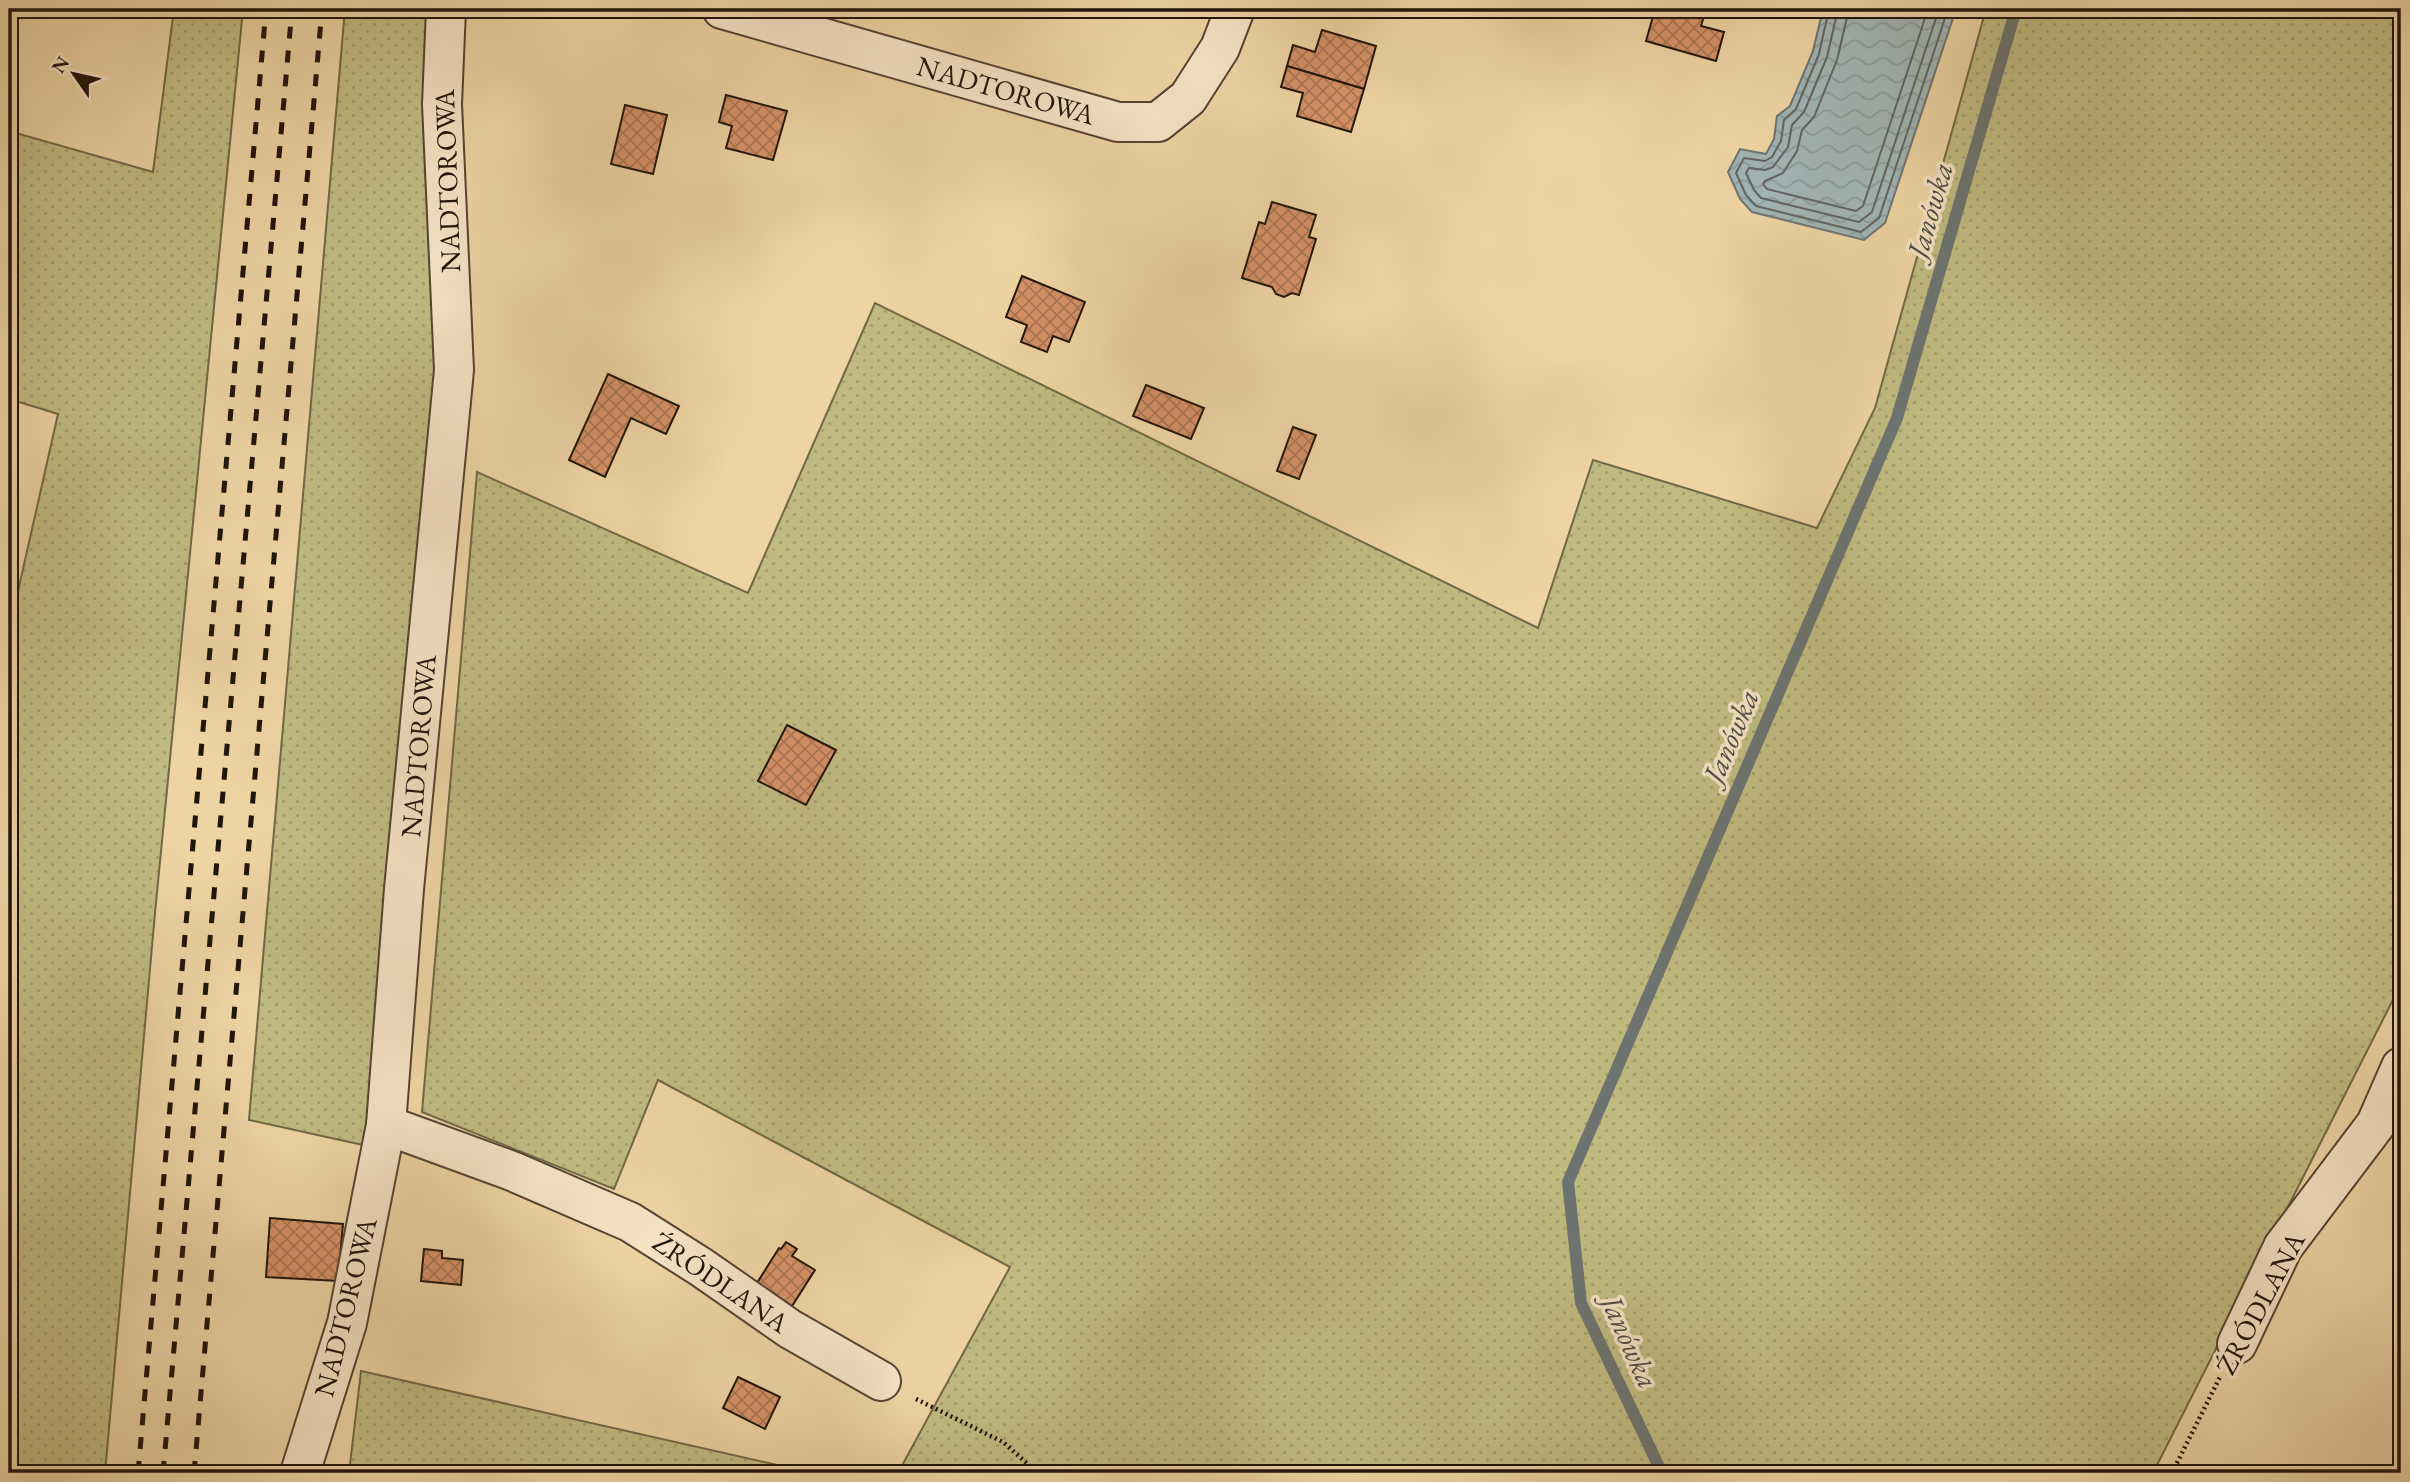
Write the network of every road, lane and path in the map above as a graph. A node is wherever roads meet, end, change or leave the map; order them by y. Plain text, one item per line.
1 (446, 9) edge
2 (722, 9) edge
3 (1235, 9) edge
4 (2401, 1067) edge
5 (386, 1125) junction
6 (2237, 1344) joint
7 (881, 1381) joint
8 (300, 1473) edge
9 (1038, 1473) edge
10 (2172, 1473) edge

1 - 5 street, NADTOROWA
2 - 3 street, NADTOROWA
4 - 6 street, ŹRÓDLANA
5 - 7 street, ŹRÓDLANA
5 - 8 street, NADTOROWA
6 - 10 path, ŹRÓDLANA
7 - 9 path

